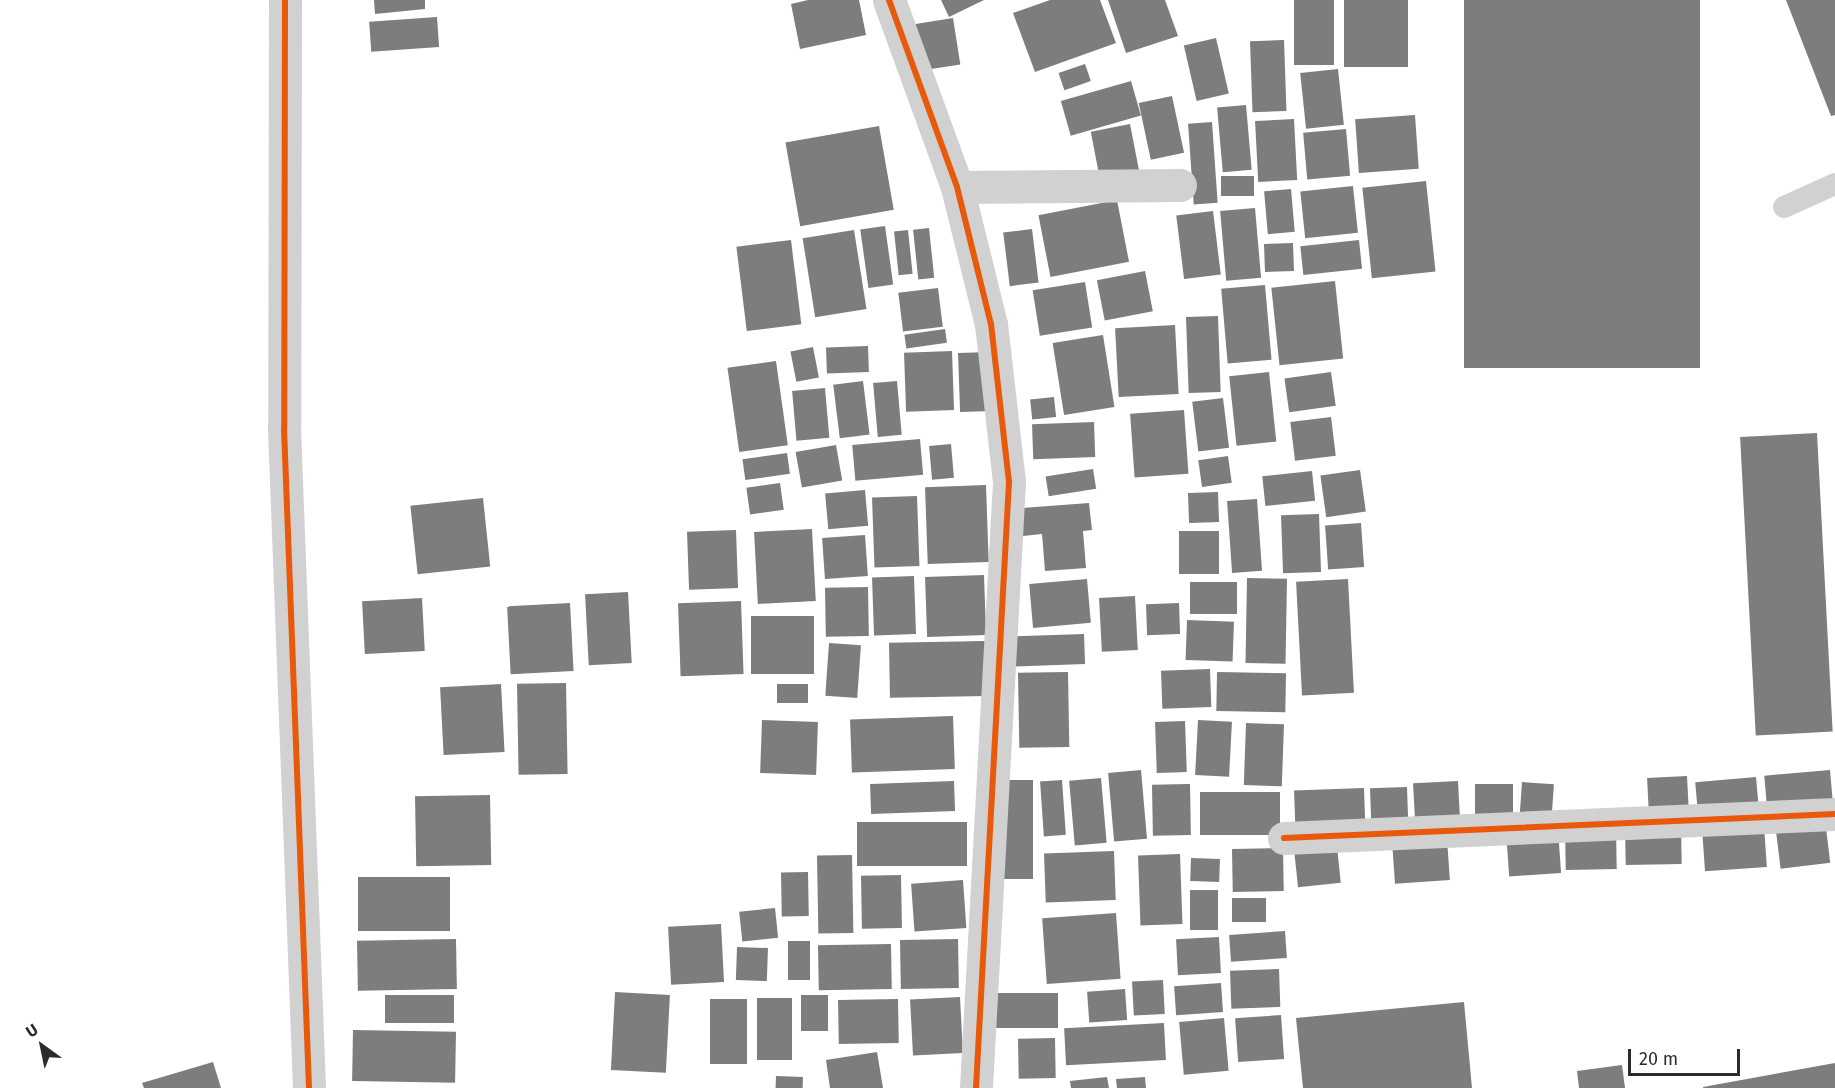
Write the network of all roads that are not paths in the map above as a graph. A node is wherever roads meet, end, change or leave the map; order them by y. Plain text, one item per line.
1 (285, 0) edge
2 (889, 0) edge
3 (1835, 184) edge
4 (1180, 185) dead end
5 (957, 187) junction
6 (1784, 207) dead end
7 (1835, 814) edge
8 (1284, 838) dead end
9 (309, 1088) edge
10 (976, 1088) edge

1 - 9 street
2 - 5 street
3 - 6 lane
4 - 5 street
5 - 10 street
7 - 8 street

